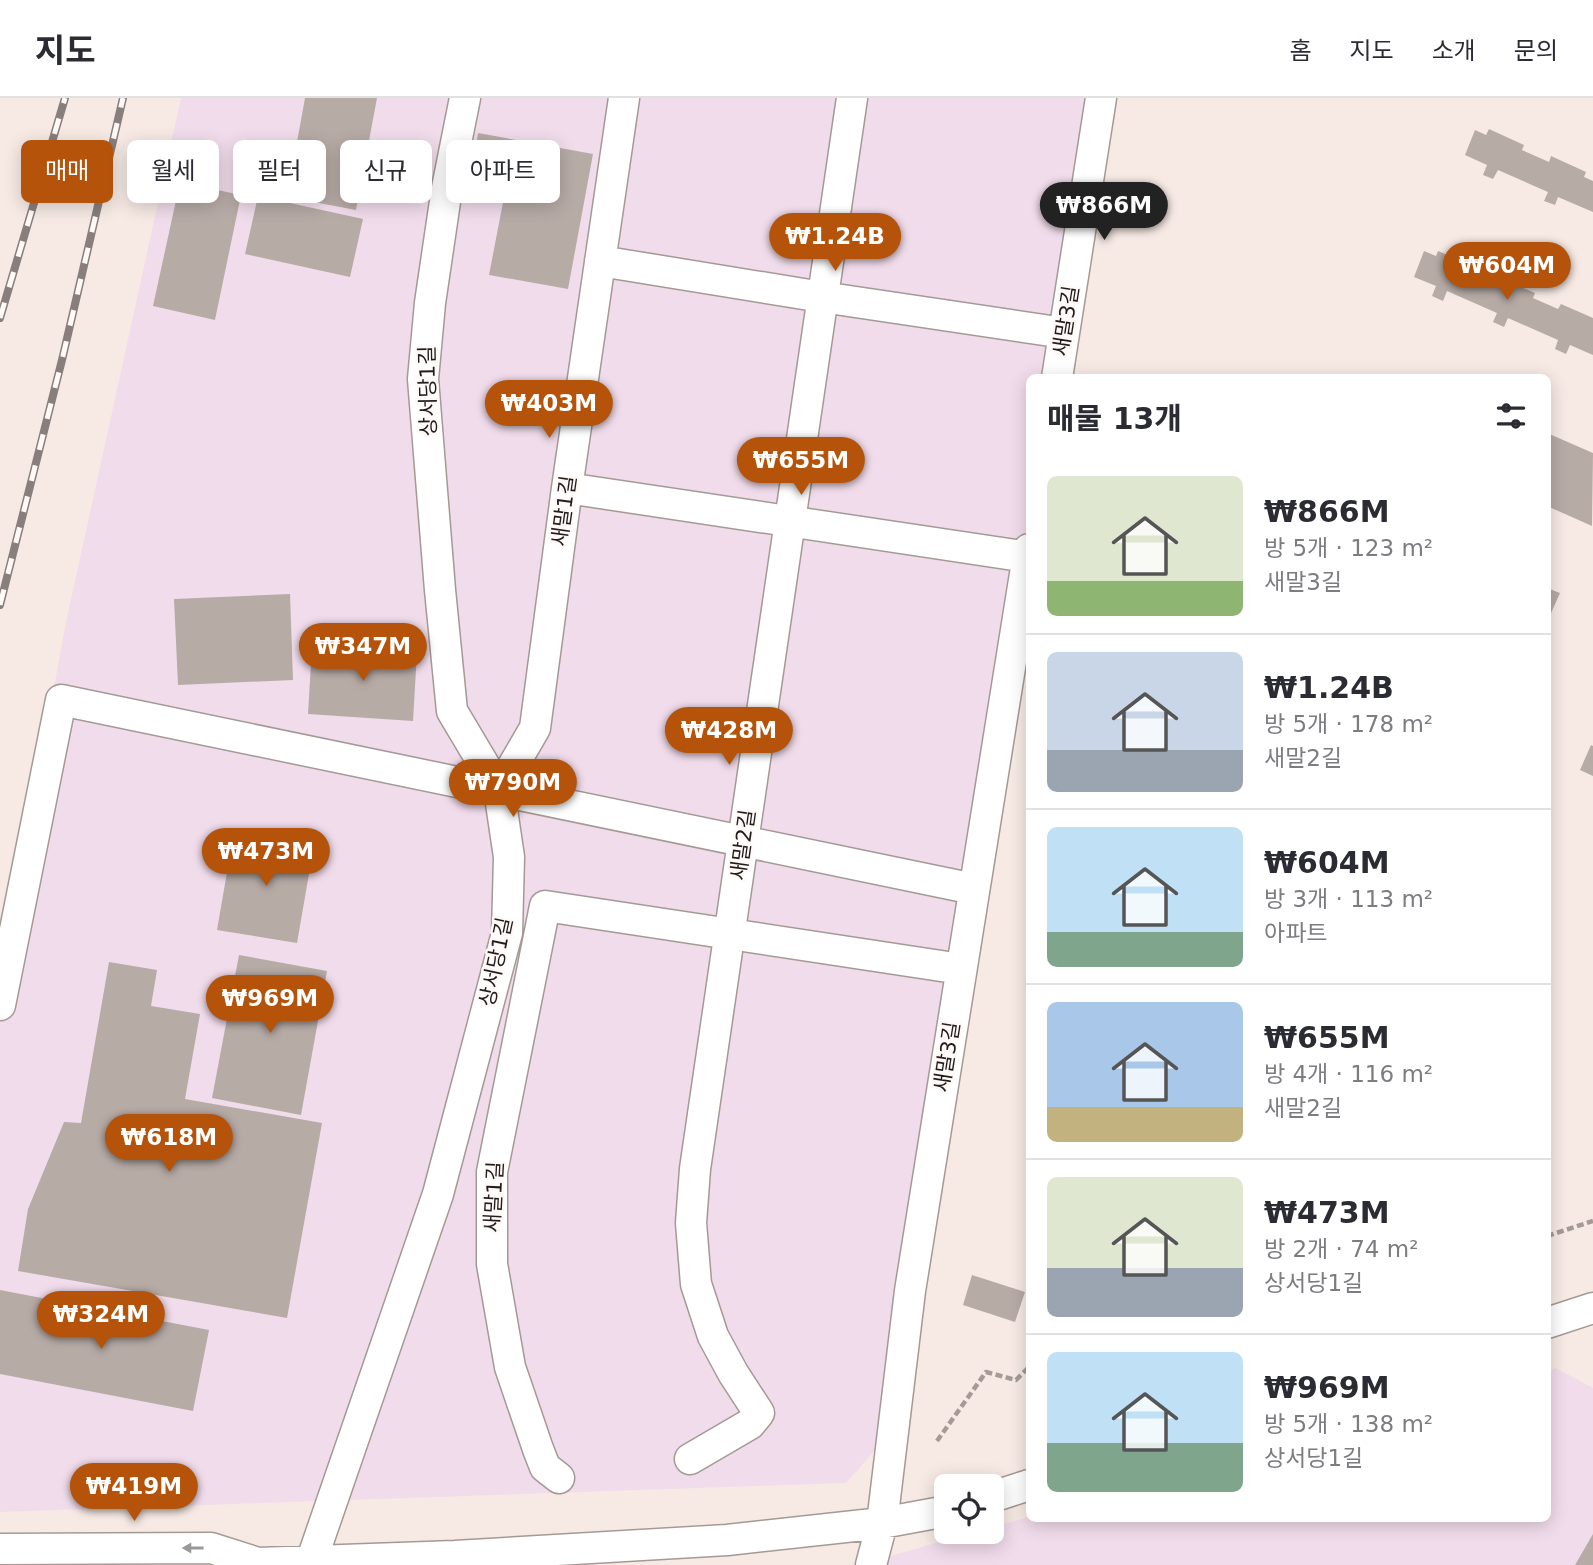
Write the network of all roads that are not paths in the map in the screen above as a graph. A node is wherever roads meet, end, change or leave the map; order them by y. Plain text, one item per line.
1 (465, 98) edge
2 (624, 98) edge
3 (852, 98) edge
4 (1101, 98) edge
5 (600, 261) junction
6 (822, 297) junction
7 (1064, 333) junction
8 (1058, 374) edge
9 (567, 488) junction
10 (790, 521) junction
11 (1026, 553) edge
12 (1026, 565) edge
13 (499, 790) junction
14 (744, 841) junction
15 (974, 889) junction
16 (730, 934) junction
17 (961, 969) junction
18 (0, 1005) edge
19 (1593, 1308) edge
20 (1551, 1322) edge
21 (690, 1459) dead end
22 (559, 1478) dead end
23 (1026, 1486) edge
24 (1004, 1493) edge
25 (934, 1513) edge
26 (882, 1523) junction
27 (0, 1549) edge
28 (458, 1561) edge
29 (311, 1563) edge
30 (257, 1564) edge
31 (871, 1565) edge

1 - 13 street, 상서당1길
2 - 5 street, 새말1길
3 - 6 street, 새말2길
4 - 7 street, 새말3길
5 - 6 street
5 - 9 street, 새말1길
6 - 7 street
6 - 10 street, 새말2길
7 - 8 street, 새말3길
9 - 10 street
9 - 13 street, 새말1길
10 - 11 street
10 - 14 street, 새말2길
12 - 15 street, 새말3길
13 - 14 street
13 - 18 street
13 - 29 street, 상서당1길
14 - 15 street
14 - 16 street, 새말2길
15 - 17 street, 새말3길
16 - 17 street
16 - 21 street, 새말2길
16 - 22 street, 새말1길
17 - 26 street, 새말3길
19 - 20 street
23 - 24 street
25 - 26 street
26 - 28 street
26 - 31 street, 새말3길
30 -> 27 street
28 - 29 street
29 - 30 street

